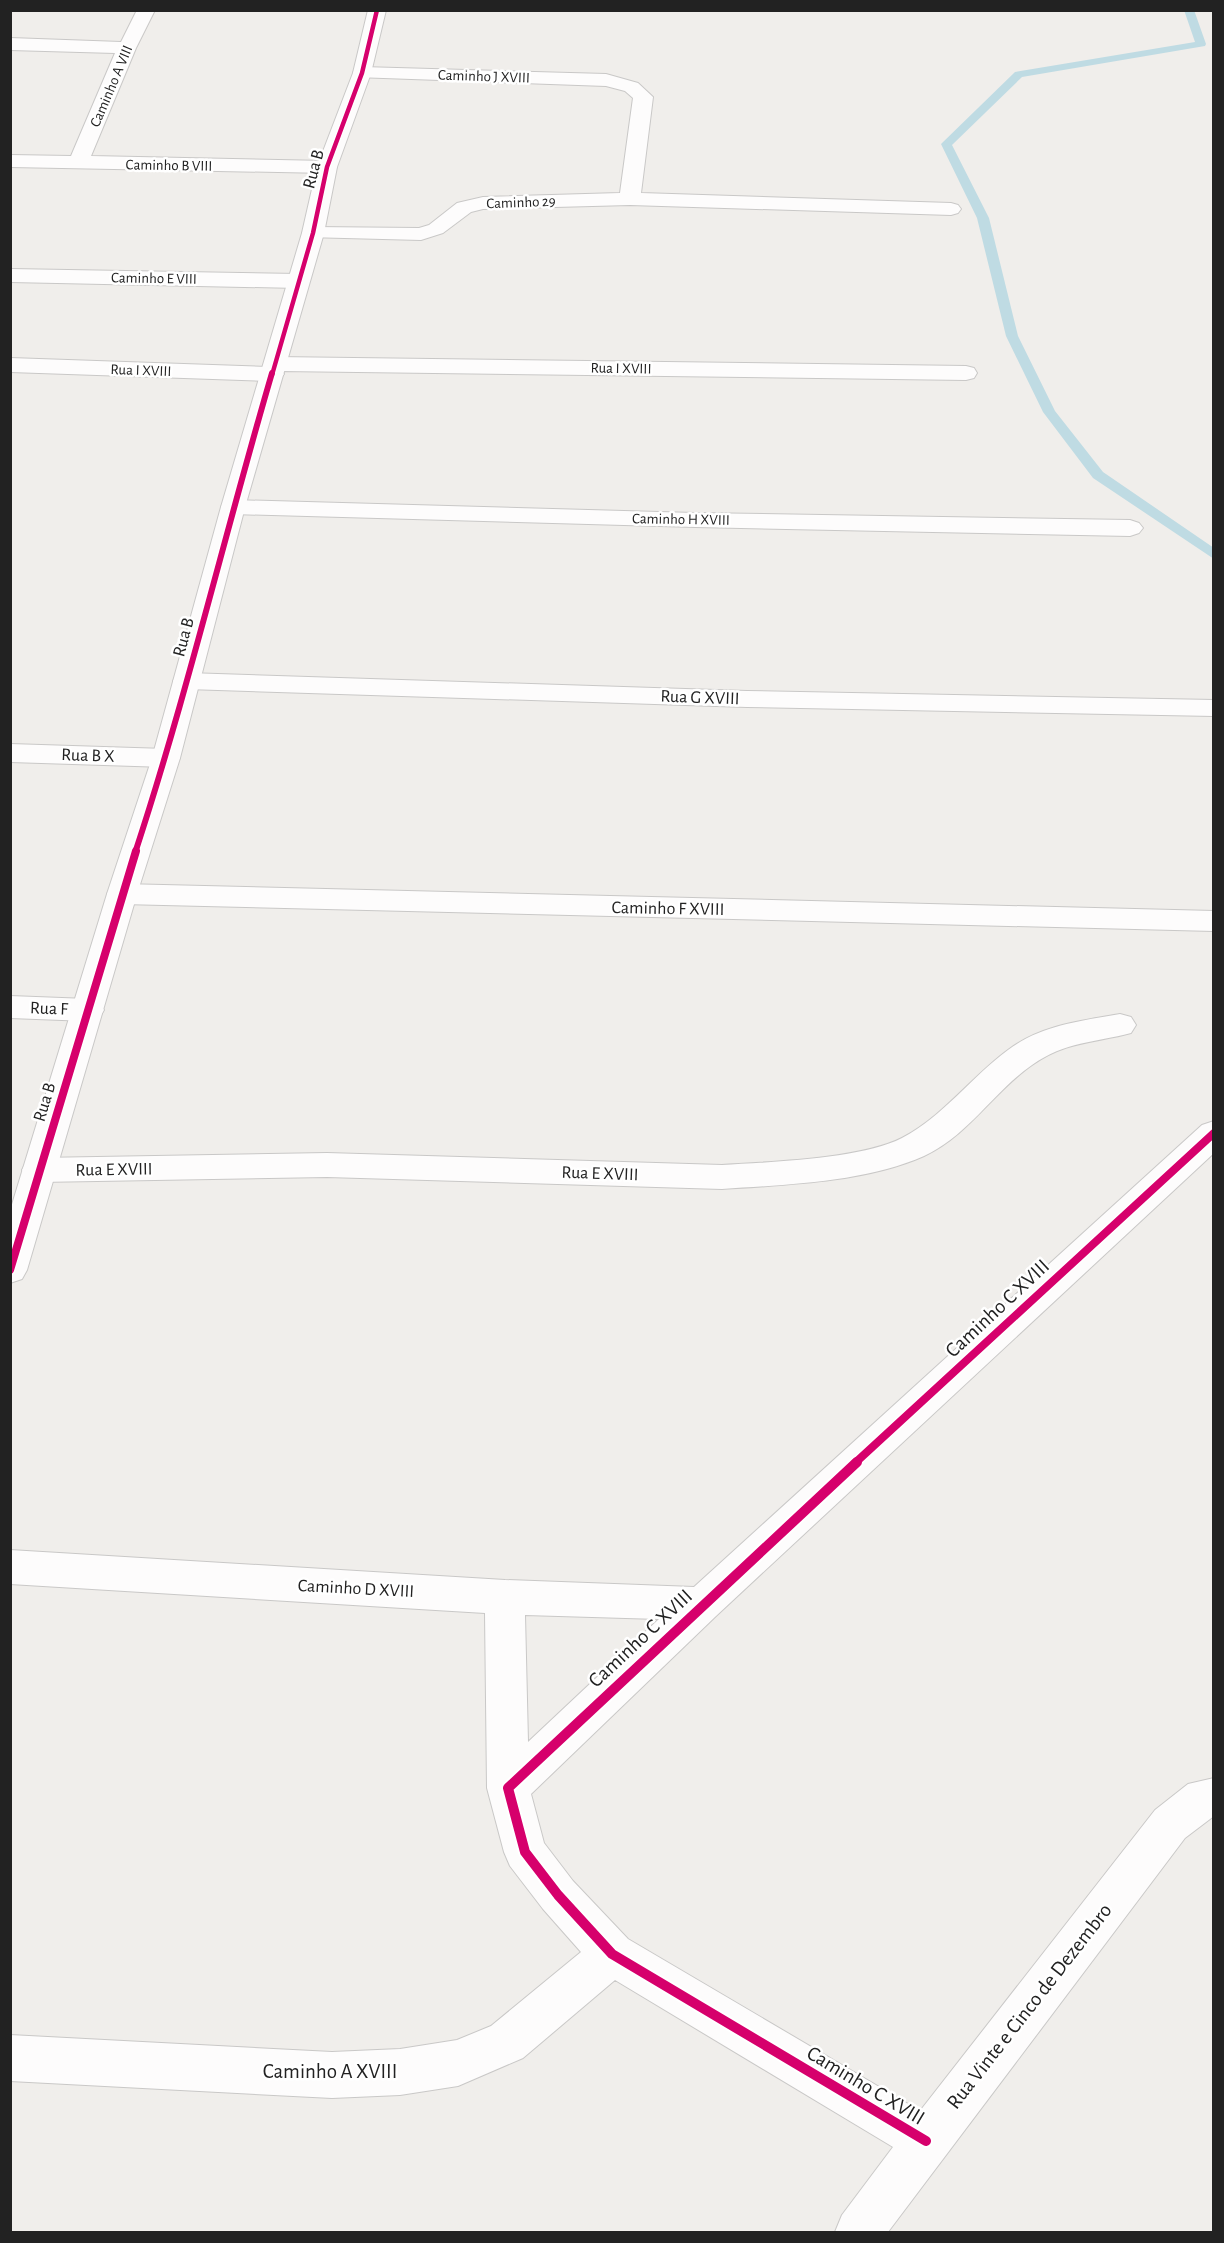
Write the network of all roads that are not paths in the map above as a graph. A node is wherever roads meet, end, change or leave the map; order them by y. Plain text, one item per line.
1 (146, 10) edge
2 (377, 10) edge
3 (10, 44) edge
4 (127, 48) junction
5 (362, 72) junction
6 (10, 160) edge
7 (78, 163) junction
8 (327, 167) junction
9 (630, 200) junction
10 (951, 209) dead end
11 (313, 233) junction
12 (10, 275) edge
13 (298, 282) junction
14 (10, 365) edge
15 (274, 369) junction
16 (966, 373) dead end
17 (233, 507) junction
18 (1130, 528) dead end
19 (187, 681) junction
20 (1214, 708) edge
21 (10, 753) edge
22 (166, 758) junction
23 (122, 894) junction
24 (1214, 921) edge
25 (10, 1007) edge
26 (88, 1010) junction
27 (1120, 1025) dead end
28 (1214, 1133) edge
29 (39, 1170) junction
30 (10, 1270) edge
31 (10, 1567) edge
32 (505, 1596) junction
33 (702, 1604) junction
34 (508, 1788) junction
35 (1214, 1797) edge
36 (612, 1954) junction
37 (10, 2058) edge
38 (926, 2141) junction
39 (859, 2232) edge

1 - 4 street, Caminho A VIII
2 - 5 street, Rua B
3 - 4 street
4 - 7 street, Caminho A VIII
5 - 8 street, Rua B
5 - 9 street, Caminho J XVIII
6 - 7 street, Caminho B VIII
7 - 8 street, Caminho B VIII
8 - 11 street, Rua B
9 - 10 street, Caminho 29
9 - 11 street, Caminho 29
11 - 13 street, Rua B
12 - 13 street, Caminho E VIII
13 - 15 street, Rua B
14 - 15 street, Rua I XVIII
15 - 16 street, Rua I XVIII
15 - 17 street, Rua B
17 - 18 street, Caminho H XVIII
17 - 19 street, Rua B
19 - 20 street, Rua G XVIII
19 - 22 street, Rua B
21 - 22 street, Rua B X
22 - 23 street, Rua B
23 - 24 street, Caminho F XVIII
23 - 26 street, Rua B
25 - 26 street, Rua F
26 - 29 street, Rua B
27 - 29 street, Rua E XVIII
28 - 33 street, Caminho C XVIII
29 - 30 street, Rua B
31 - 32 street, Caminho D XVIII
32 - 33 street, Caminho D XVIII
32 - 34 street
33 - 34 street, Caminho C XVIII
34 - 36 street, Caminho C XVIII
35 - 38 street, Rua Vinte e Cinco de Dezembro
36 - 37 street, Caminho A XVIII
36 - 38 street, Caminho C XVIII
38 - 39 street, Rua Vinte e Cinco de Dezembro

